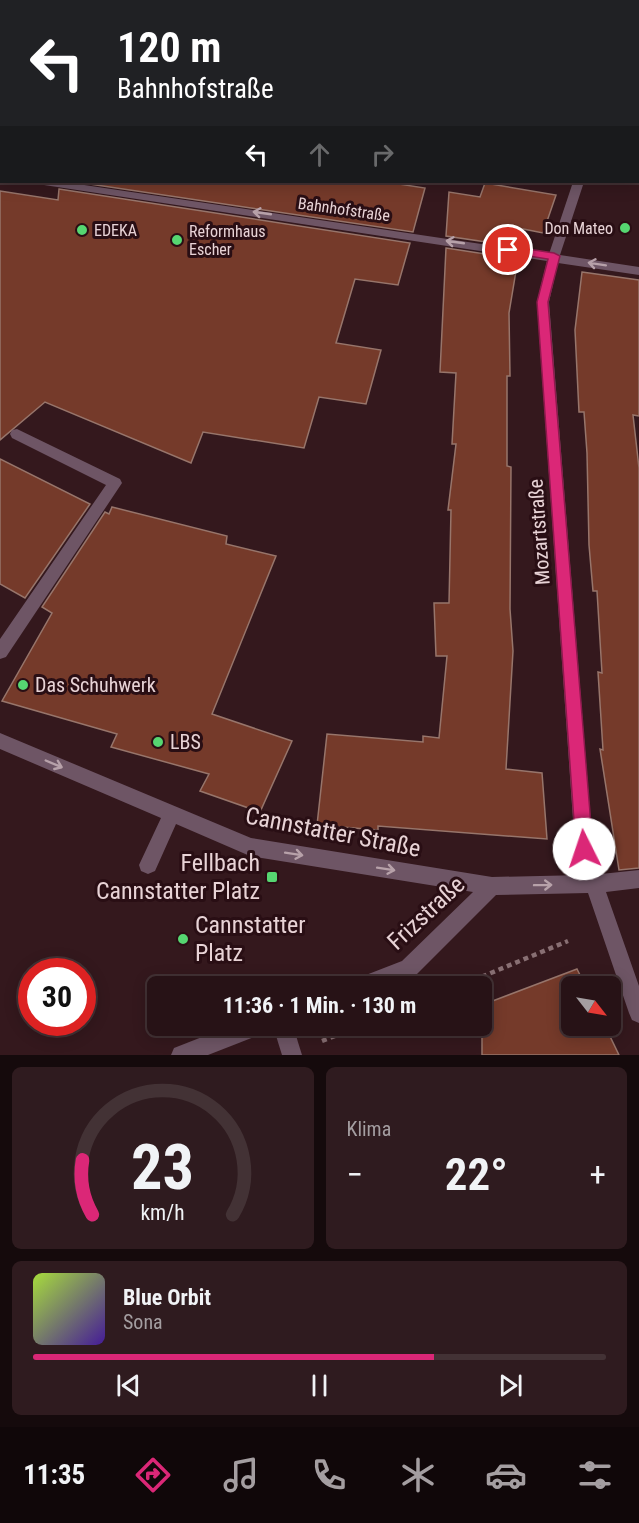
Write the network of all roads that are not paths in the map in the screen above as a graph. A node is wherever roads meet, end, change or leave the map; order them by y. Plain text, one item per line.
1 (51, 183) edge
2 (579, 183) edge
3 (554, 256) junction
4 (639, 271) edge
5 (16, 434) dead end
6 (0, 652) edge
7 (0, 741) edge
8 (172, 814) junction
9 (148, 865) dead end
10 (639, 879) edge
11 (595, 884) junction
12 (492, 886) junction
13 (388, 976) edge
14 (639, 1013) edge
15 (231, 1036) edge
16 (286, 1036) edge
17 (181, 1055) edge
18 (292, 1055) edge

3 -> 1 street, Bahnhofstraße
2 - 3 street, Mozartstraße
4 -> 3 street, Bahnhofstraße
3 - 11 street, Mozartstraße
5 - 6 street
7 -> 8 street, Cannstatter Straße
8 - 9 street
8 -> 12 street, Cannstatter Straße
10 - 11 street, Cannstatter Straße
12 -> 11 street, Cannstatter Straße
11 - 14 street, Mozartstraße
12 - 13 street, Frizstraße
15 - 17 street
16 - 18 street

